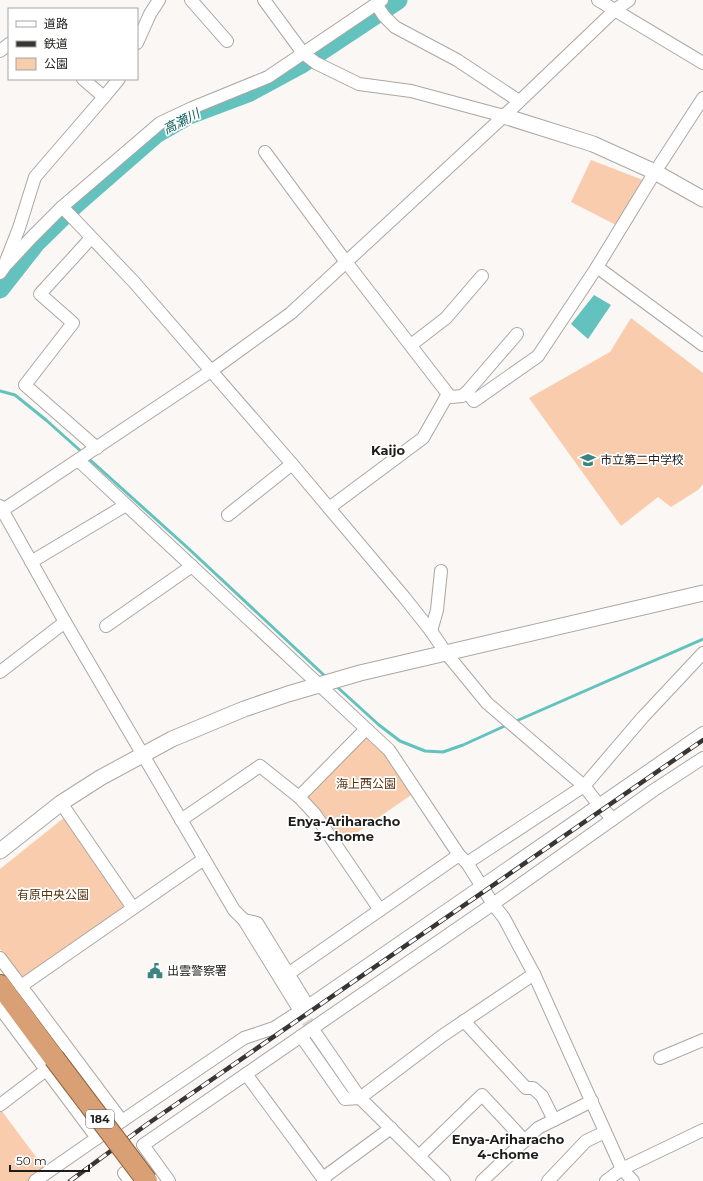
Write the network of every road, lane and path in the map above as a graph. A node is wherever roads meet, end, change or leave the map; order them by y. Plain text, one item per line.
1 (159, 0) edge
2 (191, 0) edge
3 (264, 0) edge
4 (598, 0) edge
5 (629, 0) edge
6 (379, 2) edge
7 (615, 10) junction
8 (138, 41) edge
9 (227, 41) dead end
10 (8, 45) edge
11 (0, 51) edge
12 (303, 53) junction
13 (703, 63) edge
14 (84, 80) edge
15 (118, 80) edge
16 (104, 97) junction
17 (703, 98) edge
18 (519, 101) junction
19 (504, 116) junction
20 (265, 152) dead end
21 (655, 172) junction
22 (703, 199) edge
23 (62, 207) junction
24 (91, 238) junction
25 (346, 262) junction
26 (597, 267) junction
27 (2, 269) edge
28 (482, 276) dead end
29 (517, 334) dead end
30 (411, 345) junction
31 (703, 345) edge
32 (211, 371) junction
33 (467, 392) junction
34 (448, 394) junction
35 (96, 448) junction
36 (78, 460) junction
37 (292, 464) junction
38 (126, 505) junction
39 (329, 508) junction
40 (1, 510) edge
41 (228, 515) dead end
42 (31, 562) junction
43 (192, 566) junction
44 (441, 571) dead end
45 (703, 593) edge
46 (65, 622) junction
47 (106, 626) dead end
48 (431, 631) junction
49 (446, 652) junction
50 (703, 653) edge
51 (0, 672) edge
52 (319, 684) junction
53 (366, 729) junction
54 (703, 734) edge
55 (142, 755) junction
56 (703, 758) edge
57 (584, 786) junction
58 (299, 796) junction
59 (61, 804) junction
60 (599, 805) junction
61 (613, 819) junction
62 (181, 820) junction
63 (0, 851) edge
64 (204, 859) junction
65 (463, 859) junction
66 (482, 886) junction
67 (494, 904) junction
68 (133, 908) junction
69 (380, 910) junction
70 (244, 920) junction
71 (0, 958) edge
72 (288, 974) junction
73 (534, 974) junction
74 (0, 985) edge
75 (22, 986) junction
76 (303, 1006) junction
77 (0, 1008) edge
78 (464, 1021) junction
79 (316, 1034) tunnel mouth
80 (301, 1036) junction
81 (703, 1040) edge
82 (660, 1058) dead end
83 (50, 1064) junction
84 (246, 1074) junction
85 (360, 1098) junction
86 (592, 1101) junction
87 (0, 1105) edge
88 (554, 1120) junction
89 (122, 1121) junction
90 (391, 1128) junction
91 (703, 1130) edge
92 (605, 1132) junction
93 (97, 1138) junction
94 (525, 1141) junction
95 (419, 1156) junction
96 (622, 1169) junction
97 (324, 1180) edge
98 (35, 1181) edge
99 (147, 1181) edge
100 (169, 1181) edge
101 (444, 1181) edge
102 (482, 1181) edge
103 (548, 1181) edge
104 (606, 1181) edge
105 (632, 1181) edge

1 - 8 street
2 - 9 street
3 - 12 street
4 - 7 street
5 - 7 street
6 - 12 street
6 - 18 street
7 - 13 street
7 - 18 street
10 - 11 street
12 - 19 street
12 - 23 street
14 - 16 street
15 - 16 street
16 - 27 street
17 - 21 street
18 - 19 street
19 - 21 street
19 - 25 street
20 - 25 street
21 - 22 street
21 - 26 street
23 - 24 street
23 - 27 street
24 - 32 street
24 - 35 street
25 - 30 street
25 - 32 street
26 - 31 street
26 - 33 street
28 - 30 street
29 - 33 street
30 - 34 street
32 - 35 street
32 - 37 street
33 - 34 street
34 - 39 street
35 - 36 street
36 - 38 street
36 - 40 street
37 - 39 street
37 - 41 street
38 - 42 street
38 - 43 street
39 - 48 street
40 - 42 street
42 - 46 street
43 - 47 street
43 - 52 street
44 - 48 street
45 - 49 street
46 - 51 street
46 - 55 street
48 - 49 street
49 - 52 street
49 - 57 street
50 - 57 street
52 - 53 street
52 - 55 street
53 - 58 street
53 - 65 street
54 - 60 street
55 - 59 street
55 - 62 street
56 - 61 street
57 - 60 street
57 - 65 street
58 - 62 street
58 - 69 street
59 - 63 street
59 - 68 street
60 - 61 street
60 - 66 street
61 - 67 street
62 - 64 street
64 - 68 street
64 - 70 street
65 - 66 street
65 - 69 street
66 - 67 street
66 - 76 street
67 - 73 street
67 - 80 street
68 - 75 street
69 - 72 street
70 - 72 street
70 - 76 street
71 - 75 street
72 - 76 street
73 - 78 street
73 - 86 street
74 - 83 highway, 184
75 - 89 street
76 - 89 street
77 - 83 street
78 - 85 street
78 - 88 street
79 - 85 street
80 - 84 street
80 - 85 street
81 - 82 street
83 - 87 street
83 - 93 street
83 - 99 highway, 184, bridge
84 - 97 street
84 - 100 street
85 - 90 street
86 - 88 street
86 - 92 street
88 - 94 street
89 - 93 street
90 - 95 street
90 - 97 street
91 - 96 street
92 - 96 street
92 - 103 street
93 - 98 street
94 - 95 street
94 - 102 street
95 - 101 street
96 - 104 street
96 - 105 street

